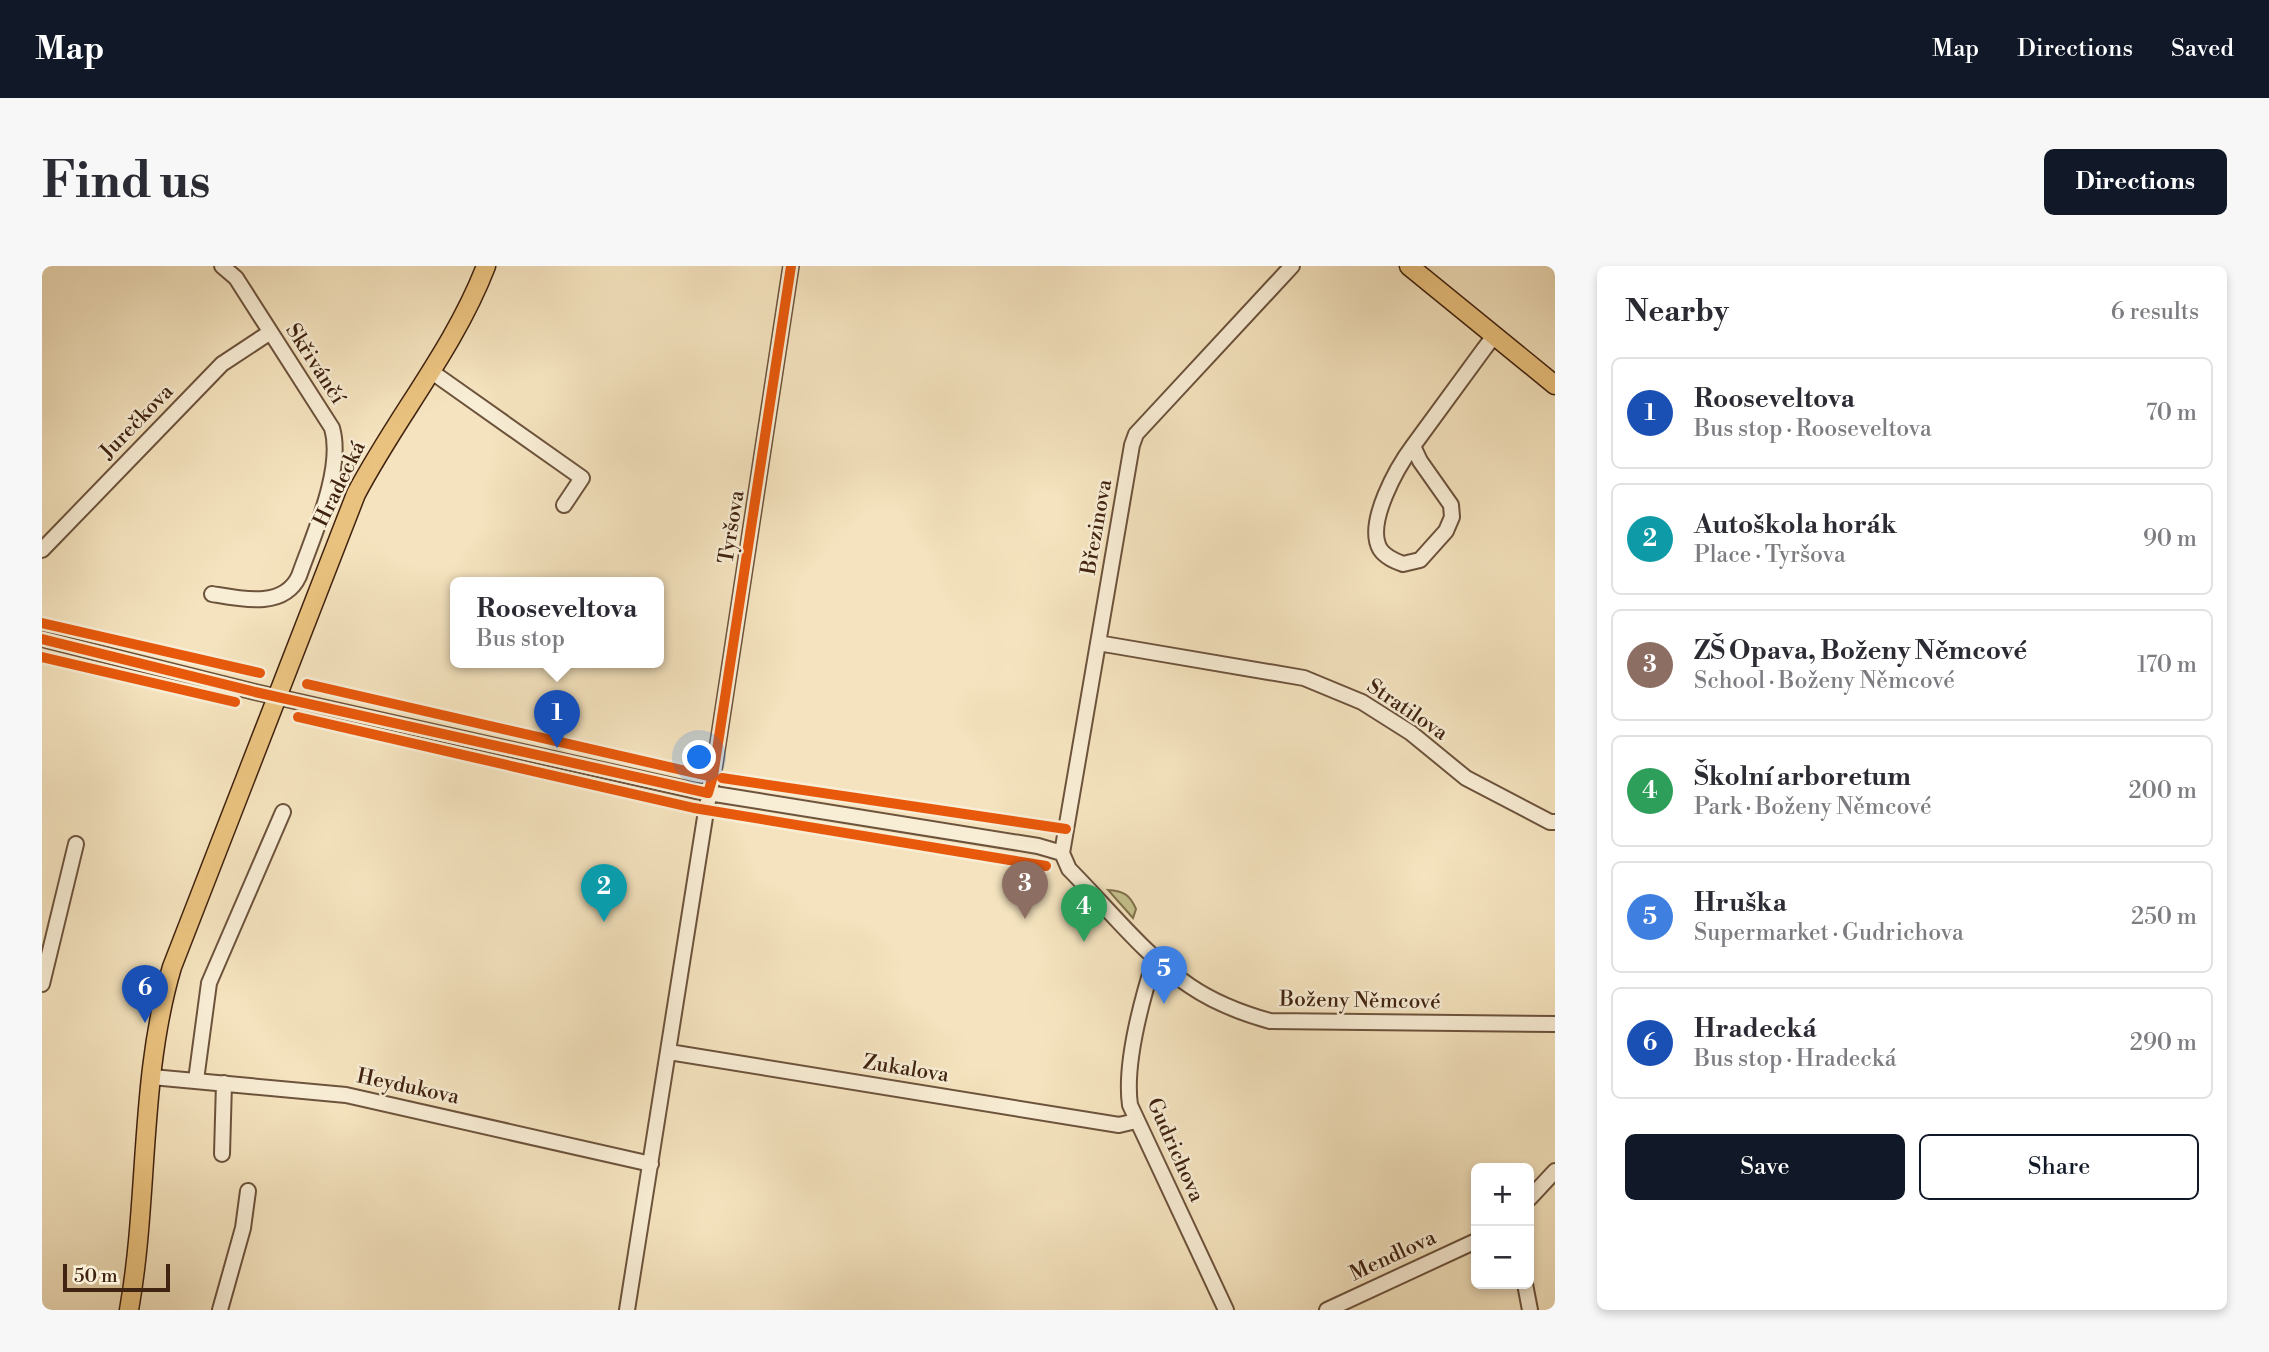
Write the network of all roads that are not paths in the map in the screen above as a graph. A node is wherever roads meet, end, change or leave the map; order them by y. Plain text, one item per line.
1 (222, 266) edge
2 (486, 266) edge
3 (791, 266) edge
4 (1292, 266) edge
5 (1409, 266) edge
6 (270, 333) junction
7 (1494, 336) junction
8 (432, 372) junction
9 (1555, 385) edge
10 (1413, 446) junction
11 (564, 505) dead end
12 (42, 550) edge
13 (212, 594) dead end
14 (42, 639) edge
15 (1098, 643) junction
16 (277, 697) junction
17 (708, 793) junction
18 (283, 813) dead end
19 (1555, 822) edge
20 (76, 844) dead end
21 (1062, 853) junction
22 (1155, 958) junction
23 (42, 984) edge
24 (1555, 1024) edge
25 (670, 1052) junction
26 (152, 1077) junction
27 (197, 1080) junction
28 (224, 1083) junction
29 (1136, 1121) junction
30 (222, 1154) dead end
31 (651, 1164) junction
32 (1555, 1171) edge
33 (248, 1191) dead end
34 (1534, 1194) edge
35 (1471, 1243) edge
36 (1526, 1289) edge
37 (129, 1310) edge
38 (220, 1310) edge
39 (627, 1310) edge
40 (1226, 1310) edge
41 (1327, 1310) edge
42 (1530, 1310) edge

1 - 6 street, Skřivánčí
2 - 8 main road, Hradecká
3 - 17 street, Tyršova
4 - 15 street, Březinova
5 - 7 main road
6 - 12 street, Jurečkova
6 - 13 street, Skřivánčí
7 - 9 main road
7 - 10 street
8 - 11 street
8 - 16 main road, Hradecká
10 - 10 street
14 - 16 street
15 - 19 street, Stratilova
15 - 21 street, Březinova
16 - 17 street
16 - 26 main road, Hradecká
17 - 21 street
17 - 25 street, Tyršova
18 - 27 street
20 - 23 street
21 - 22 street, Boženy Němcové
22 - 24 street, Boženy Němcové
22 - 29 street, Gudrichova
25 - 29 street, Zukalova
25 - 31 street, Tyršova
26 - 27 street, Heydukova
26 - 37 main road, Hradecká
27 - 28 street, Heydukova
28 - 30 street
28 - 31 street, Heydukova
29 - 40 street, Gudrichova
31 - 39 street, Tyršova
32 - 34 street
33 - 38 street
35 - 41 street, Mendlova
36 - 42 street

